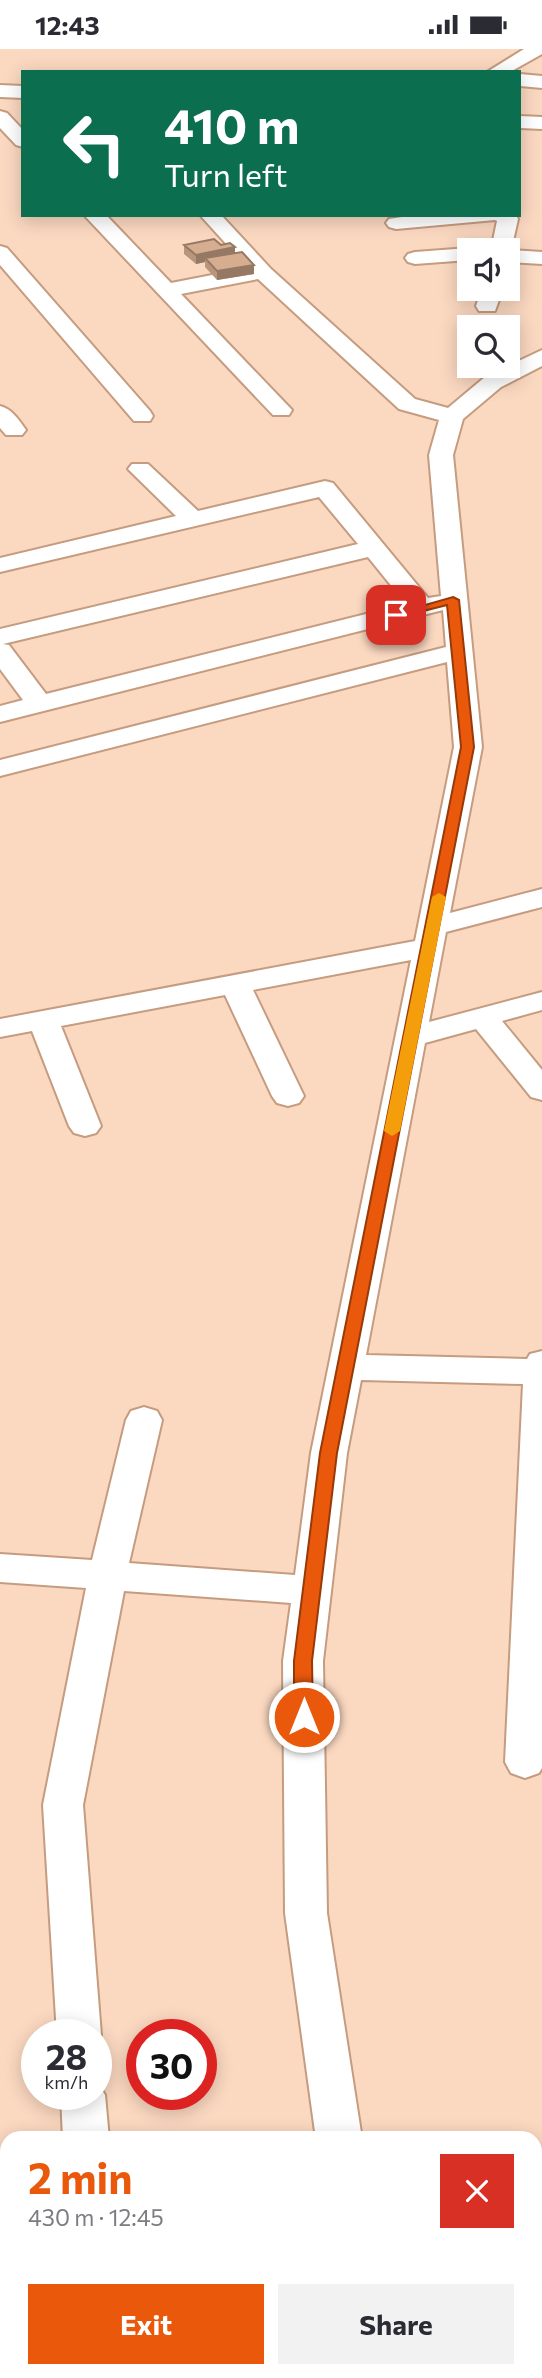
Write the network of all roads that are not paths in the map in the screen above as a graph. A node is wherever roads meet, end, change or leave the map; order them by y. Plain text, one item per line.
1 (537, 49) edge
2 (500, 70) edge
3 (521, 80) edge
4 (542, 82) edge
5 (0, 91) edge
6 (21, 92) edge
7 (0, 117) edge
8 (521, 122) edge
9 (542, 123) edge
10 (19, 148) edge
11 (96, 217) edge
12 (212, 217) edge
13 (466, 217) edge
14 (505, 217) edge
15 (396, 223) dead end
16 (504, 238) edge
17 (0, 252) edge
18 (457, 255) edge
19 (520, 257) edge
20 (415, 258) dead end
21 (542, 258) edge
22 (263, 272) junction
23 (166, 290) junction
24 (542, 357) edge
25 (281, 410) dead end
26 (435, 412) junction
27 (142, 416) dead end
28 (140, 469) dead end
29 (193, 519) junction
30 (373, 548) junction
31 (0, 565) edge
32 (453, 600) junction
33 (422, 608) junction
34 (0, 637) edge
35 (0, 651) edge
36 (457, 652) junction
37 (40, 704) junction
38 (0, 715) edge
39 (0, 768) edge
40 (542, 898) edge
41 (431, 937) junction
42 (235, 984) junction
43 (542, 1001) edge
44 (483, 1018) junction
45 (43, 1020) junction
46 (0, 1028) edge
47 (411, 1037) junction
48 (542, 1090) edge
49 (288, 1096) dead end
50 (85, 1126) dead end
51 (542, 1363) edge
52 (345, 1367) junction
53 (542, 1371) edge
54 (144, 1420) dead end
55 (0, 1567) edge
56 (108, 1575) junction
57 (311, 1590) junction
58 (525, 1762) dead end
59 (78, 2019) edge
60 (84, 2110) edge
61 (85, 2131) edge
62 (338, 2131) edge

1 - 2 street
3 - 4 street
5 - 6 street
7 - 10 street
8 - 9 street
11 - 23 street
12 - 22 street
13 - 15 street
14 - 16 street
17 - 27 street
18 - 20 street
19 - 21 street
22 - 23 street
22 - 26 street
23 - 25 street
24 - 26 street
26 - 32 street
28 - 29 street
29 - 30 street
29 - 31 street
30 - 33 street
30 - 34 street
32 - 33 street
32 - 36 street
33 - 37 street
35 - 37 street
36 - 39 street
36 - 41 street
37 - 38 street
40 - 41 street
41 - 42 street
41 - 47 street
42 - 45 street
42 - 49 street
43 - 44 street
44 - 47 street
44 - 48 street
45 - 46 street
45 - 50 street
47 - 52 street
51 - 53 street
52 - 53 street
52 - 57 street
53 - 58 street
54 - 56 street
55 - 56 street
56 - 57 street
56 - 59 street
57 - 62 street
60 - 61 street

